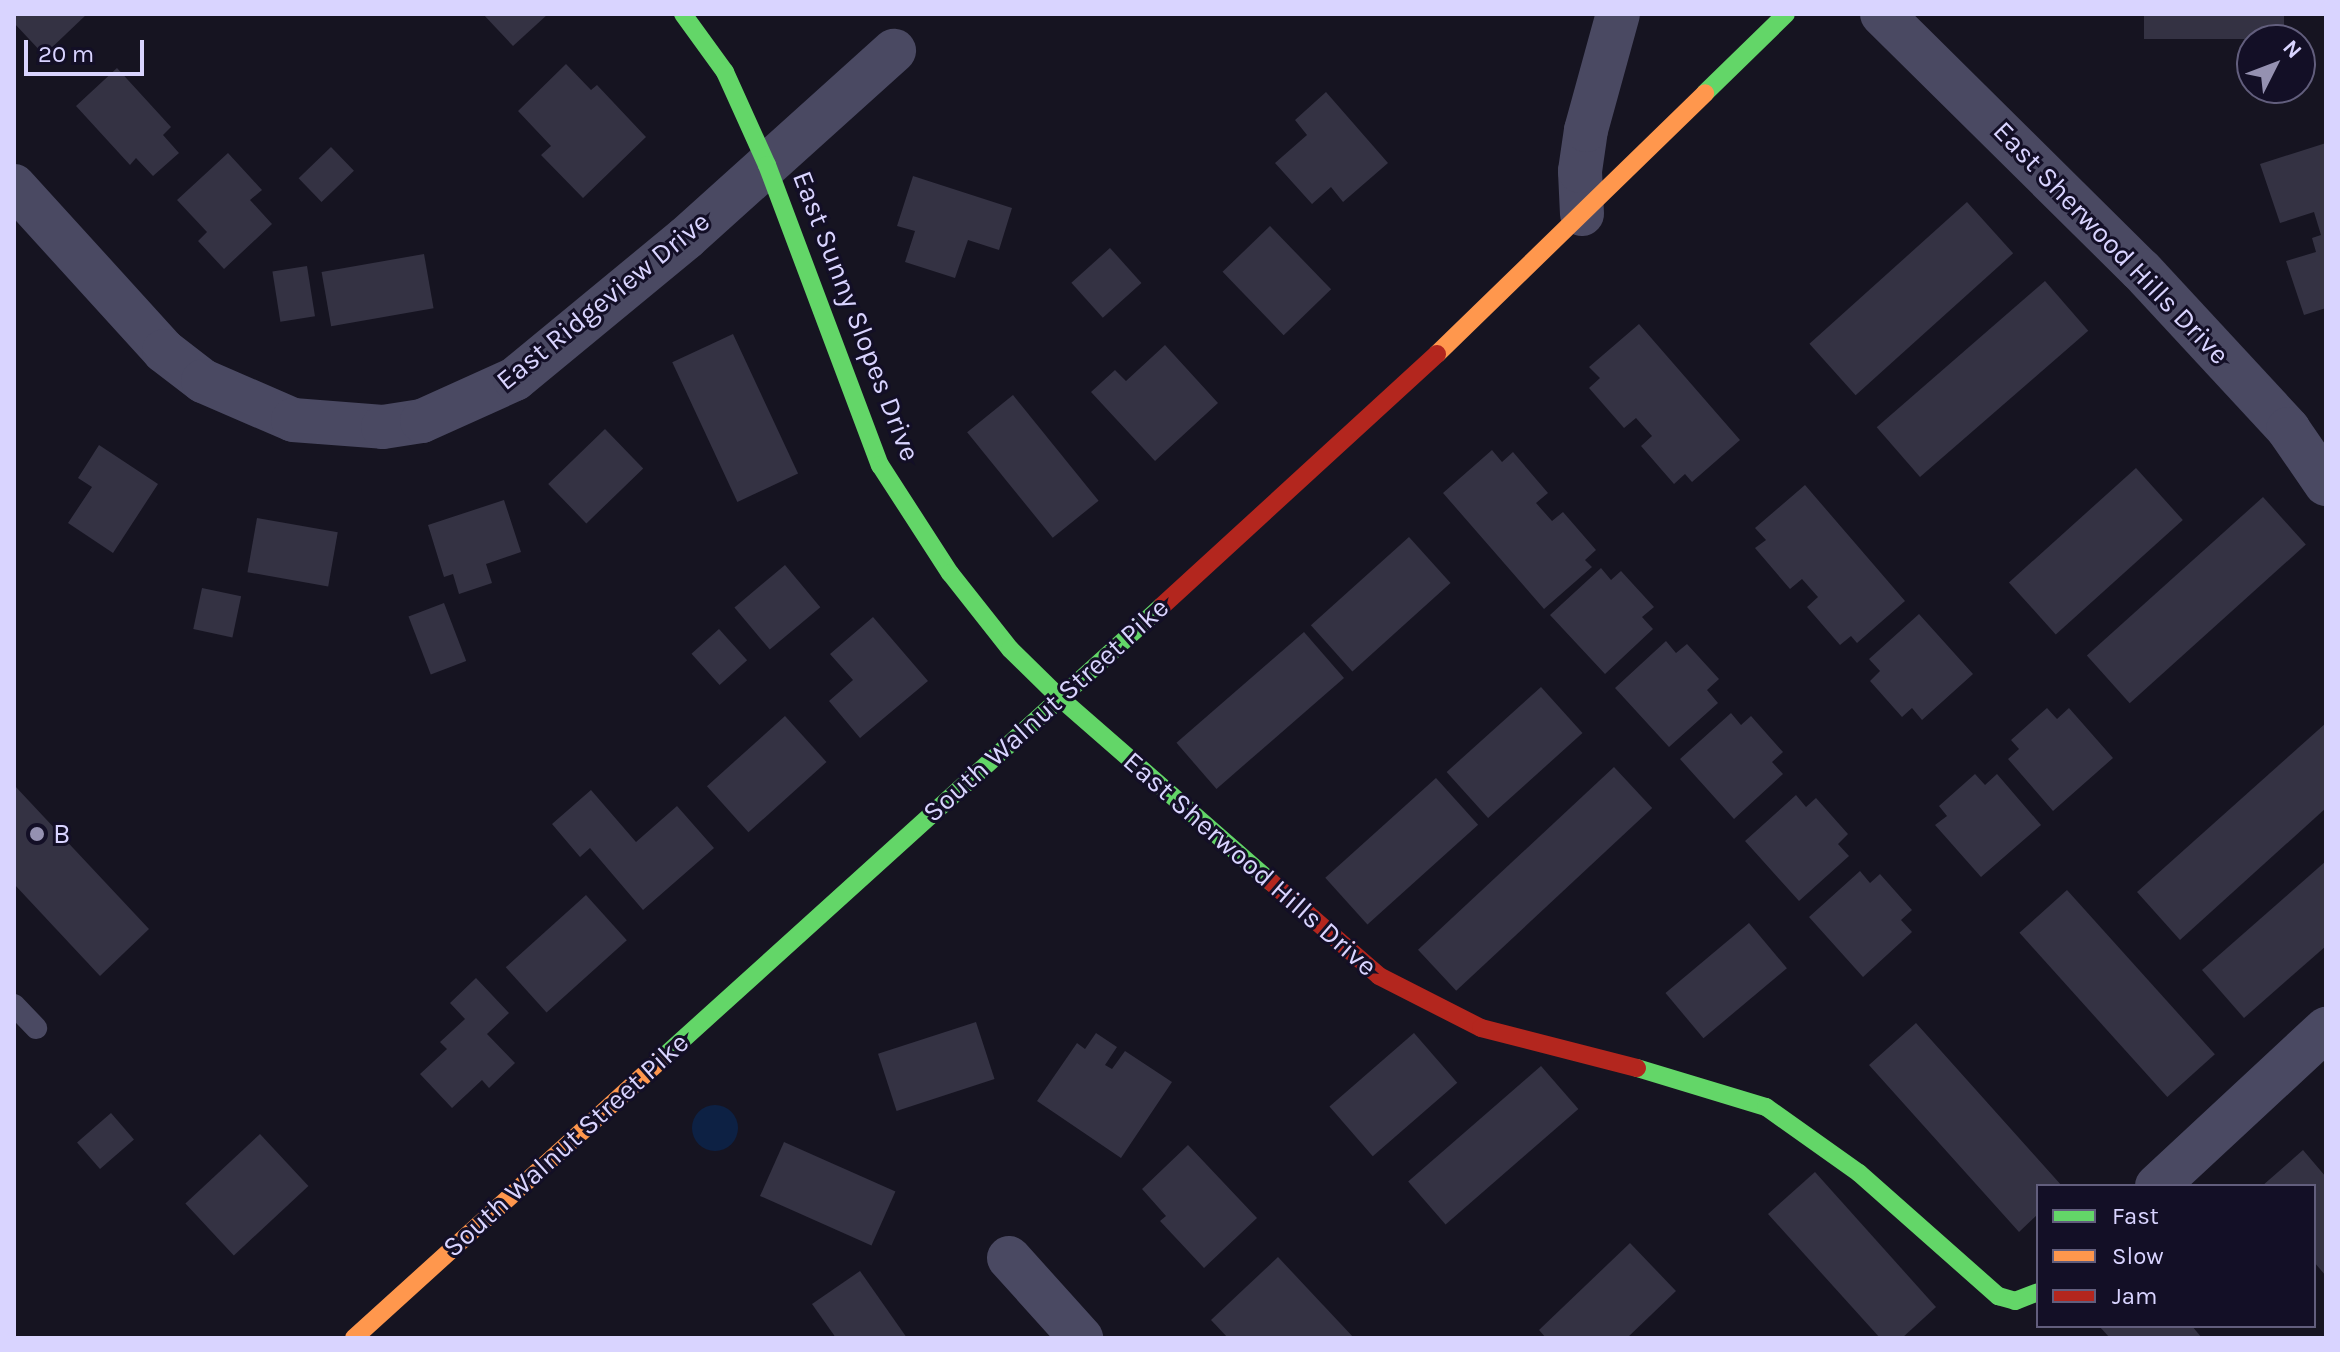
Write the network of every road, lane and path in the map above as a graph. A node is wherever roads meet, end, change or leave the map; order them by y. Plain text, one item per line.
1 (683, 14) edge
2 (1618, 14) edge
3 (1786, 14) edge
4 (1882, 14) edge
5 (894, 51) dead end
6 (767, 165) junction
7 (14, 186) edge
8 (1582, 214) junction
9 (2326, 484) edge
10 (1060, 698) junction
11 (14, 1005) edge
12 (36, 1028) dead end
13 (2326, 1029) edge
14 (2159, 1184) edge
15 (1009, 1258) dead end
16 (2036, 1293) edge
17 (354, 1338) edge
18 (1081, 1338) edge

1 - 6 street, East Sunny Slopes Drive
2 - 8 street
3 - 8 street, South Walnut Street Pike
4 - 9 street, East Sherwood Hills Drive
5 - 6 street, East Ridgeview Drive
6 - 7 street, East Ridgeview Drive
6 - 10 street, East Sunny Slopes Drive
8 - 10 street, South Walnut Street Pike
10 - 16 street, East Sherwood Hills Drive
10 - 17 street, South Walnut Street Pike
11 - 12 lane
13 - 14 street
15 - 18 street

